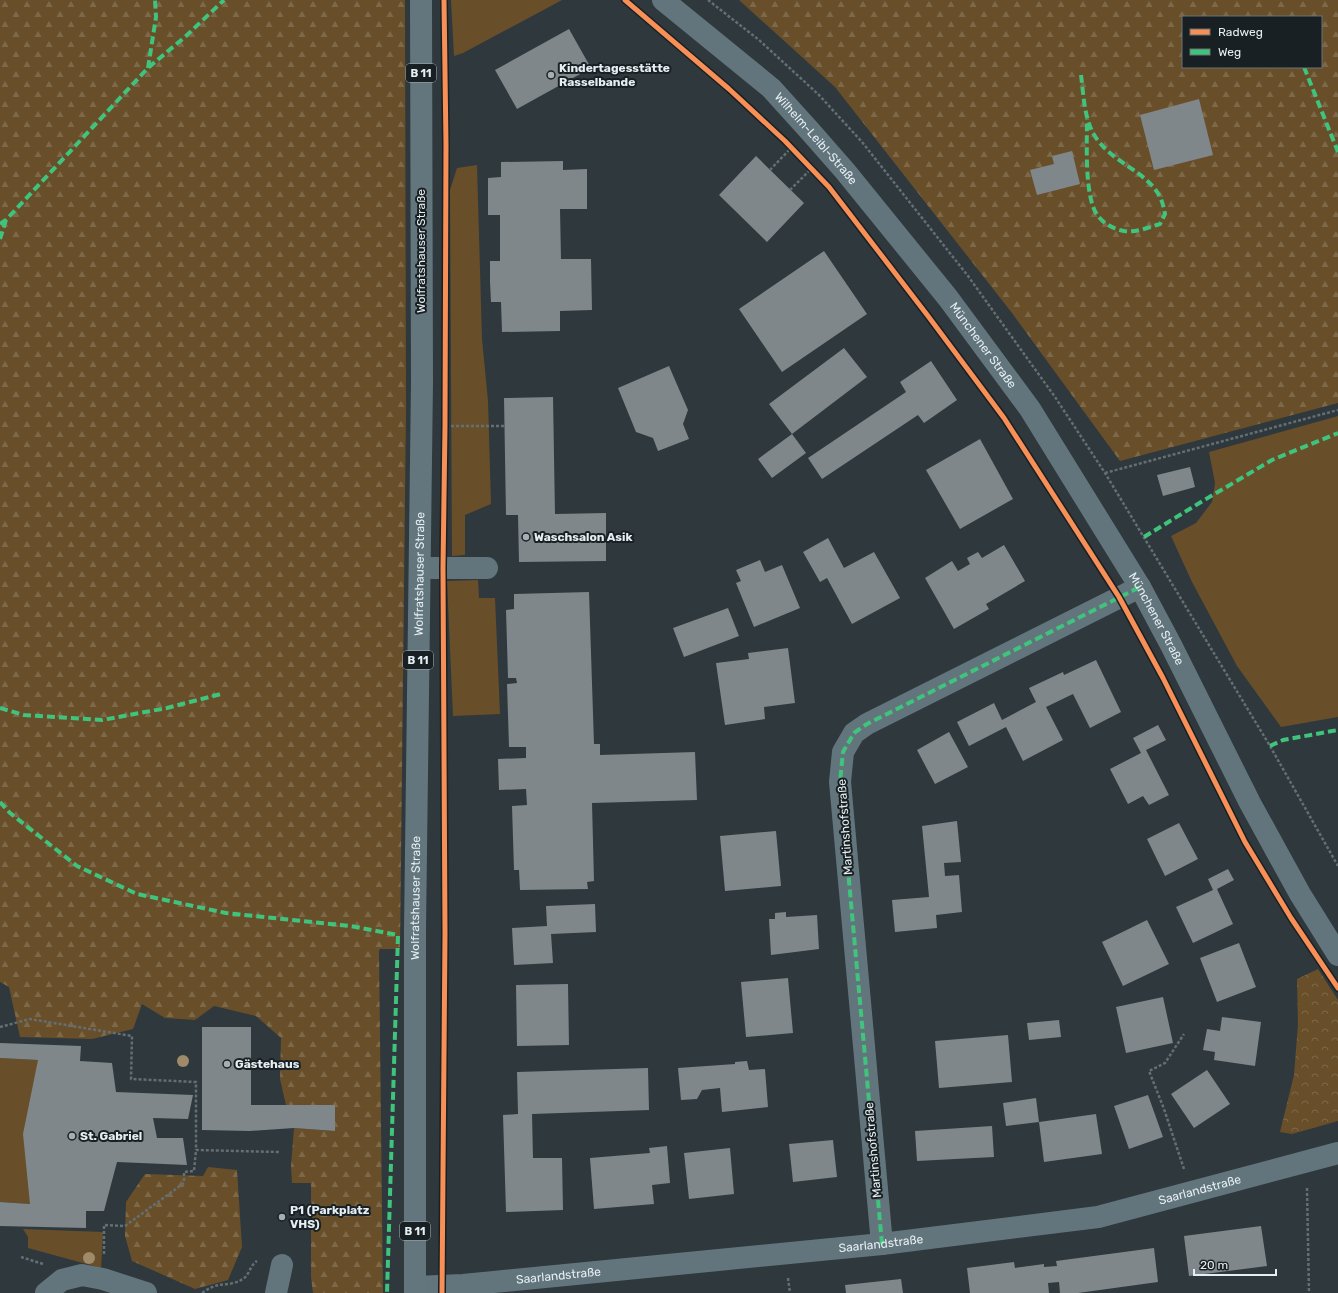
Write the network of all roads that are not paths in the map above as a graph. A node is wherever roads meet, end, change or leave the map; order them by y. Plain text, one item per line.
1 (421, 0) edge
2 (663, 0) edge
3 (948, 298) joint
4 (420, 568) junction
5 (487, 568) dead end
6 (1140, 587) junction
7 (1338, 955) edge
8 (1338, 1153) edge
9 (882, 1244) junction
10 (282, 1265) dead end
11 (463, 1289) edge
12 (415, 1290) edge
13 (46, 1293) edge
14 (146, 1293) edge
15 (276, 1293) edge

1 - 4 main road, Wolfratshauser Straße / B 11
2 - 3 street, Wilhelm-Leibl-Straße
3 - 6 street, Münchener Straße
4 - 5 street
4 - 12 main road, Wolfratshauser Straße / B 11
6 - 7 street, Münchener Straße
6 - 9 street, Martinshofstraße
8 - 9 street, Saarlandstraße
9 - 11 street, Saarlandstraße
10 - 15 street
11 - 12 street, Saarlandstraße
13 - 14 street

